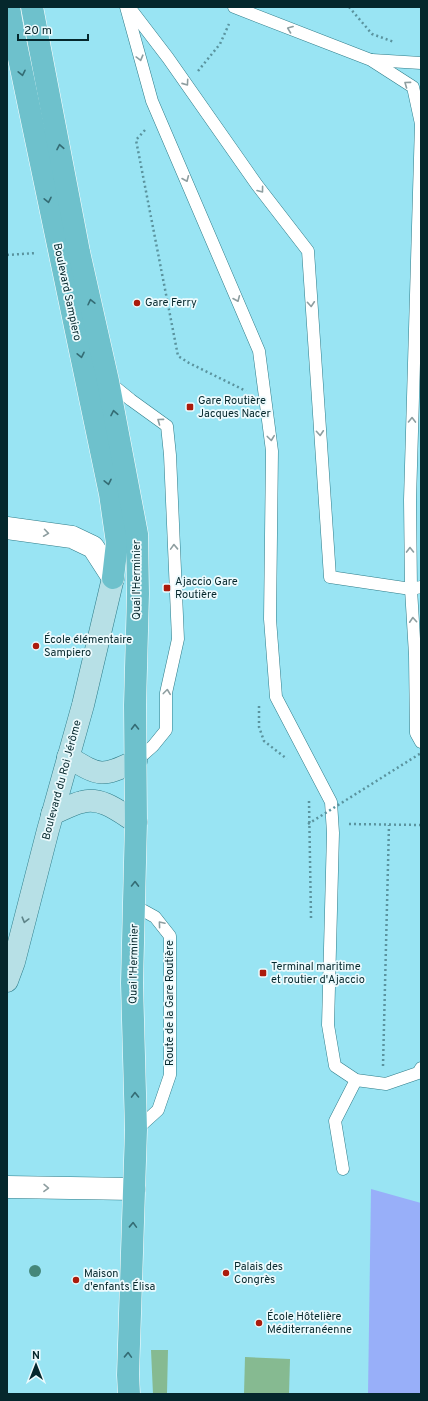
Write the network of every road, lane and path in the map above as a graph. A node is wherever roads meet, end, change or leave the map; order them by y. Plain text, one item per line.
1 (32, 7) edge
2 (126, 7) edge
3 (129, 7) edge
4 (235, 7) edge
5 (349, 7) edge
6 (11, 16) edge
7 (401, 45) dead end
8 (7, 55) edge
9 (371, 60) junction
10 (421, 63) edge
11 (187, 85) junction
12 (158, 115) junction
13 (108, 382) junction
14 (249, 392) dead end
15 (7, 528) edge
16 (137, 534) joint
17 (113, 578) junction
18 (416, 588) edge
19 (259, 703) dead end
20 (421, 742) edge
21 (421, 753) edge
22 (68, 757) junction
23 (136, 761) junction
24 (293, 764) dead end
25 (309, 793) dead end
26 (52, 814) junction
27 (136, 822) junction
28 (308, 824) dead end
29 (389, 825) junction
30 (421, 825) edge
31 (333, 833) junction
32 (135, 906) junction
33 (9, 968) edge
34 (421, 1068) edge
35 (356, 1080) junction
36 (386, 1084) junction
37 (136, 1130) junction
38 (343, 1169) dead end
39 (7, 1187) edge
40 (134, 1189) junction
41 (129, 1394) edge

13 -> 1 main road, Boulevard Sampiero
2 -> 12 lane
3 -> 11 lane
9 -> 4 lane
4 - 11 path
5 - 7 path
6 - 8 street
6 -> 17 main road, Boulevard Sampiero
9 - 10 lane
18 -> 9 lane
11 -> 18 lane
12 - 14 path
12 -> 31 lane
16 -> 13 main road, Boulevard Sampiero
23 -> 13 lane
15 -> 17 street
23 -> 16 main road, Quai l'Herminier
17 - 22 main road, Boulevard du Roi Jérôme
20 -> 18 lane
19 - 24 path
21 - 28 path, bridge
22 - 23 main road
22 - 26 main road, Boulevard du Roi Jérôme
23 - 27 main road, Quai l'Herminier
25 - 31 path
26 - 27 main road
26 -> 33 main road, Boulevard du Roi Jérôme
32 -> 27 main road, Quai l'Herminier
29 - 30 path
29 - 31 path
29 - 36 path
31 - 35 lane
37 -> 32 main road, Quai l'Herminier
37 -> 32 lane, Route de la Gare Routière
34 - 36 lane
35 - 36 lane
35 - 38 lane
37 - 40 main road, Quai l'Herminier
39 -> 40 street
41 -> 40 main road, Quai l'Herminier

